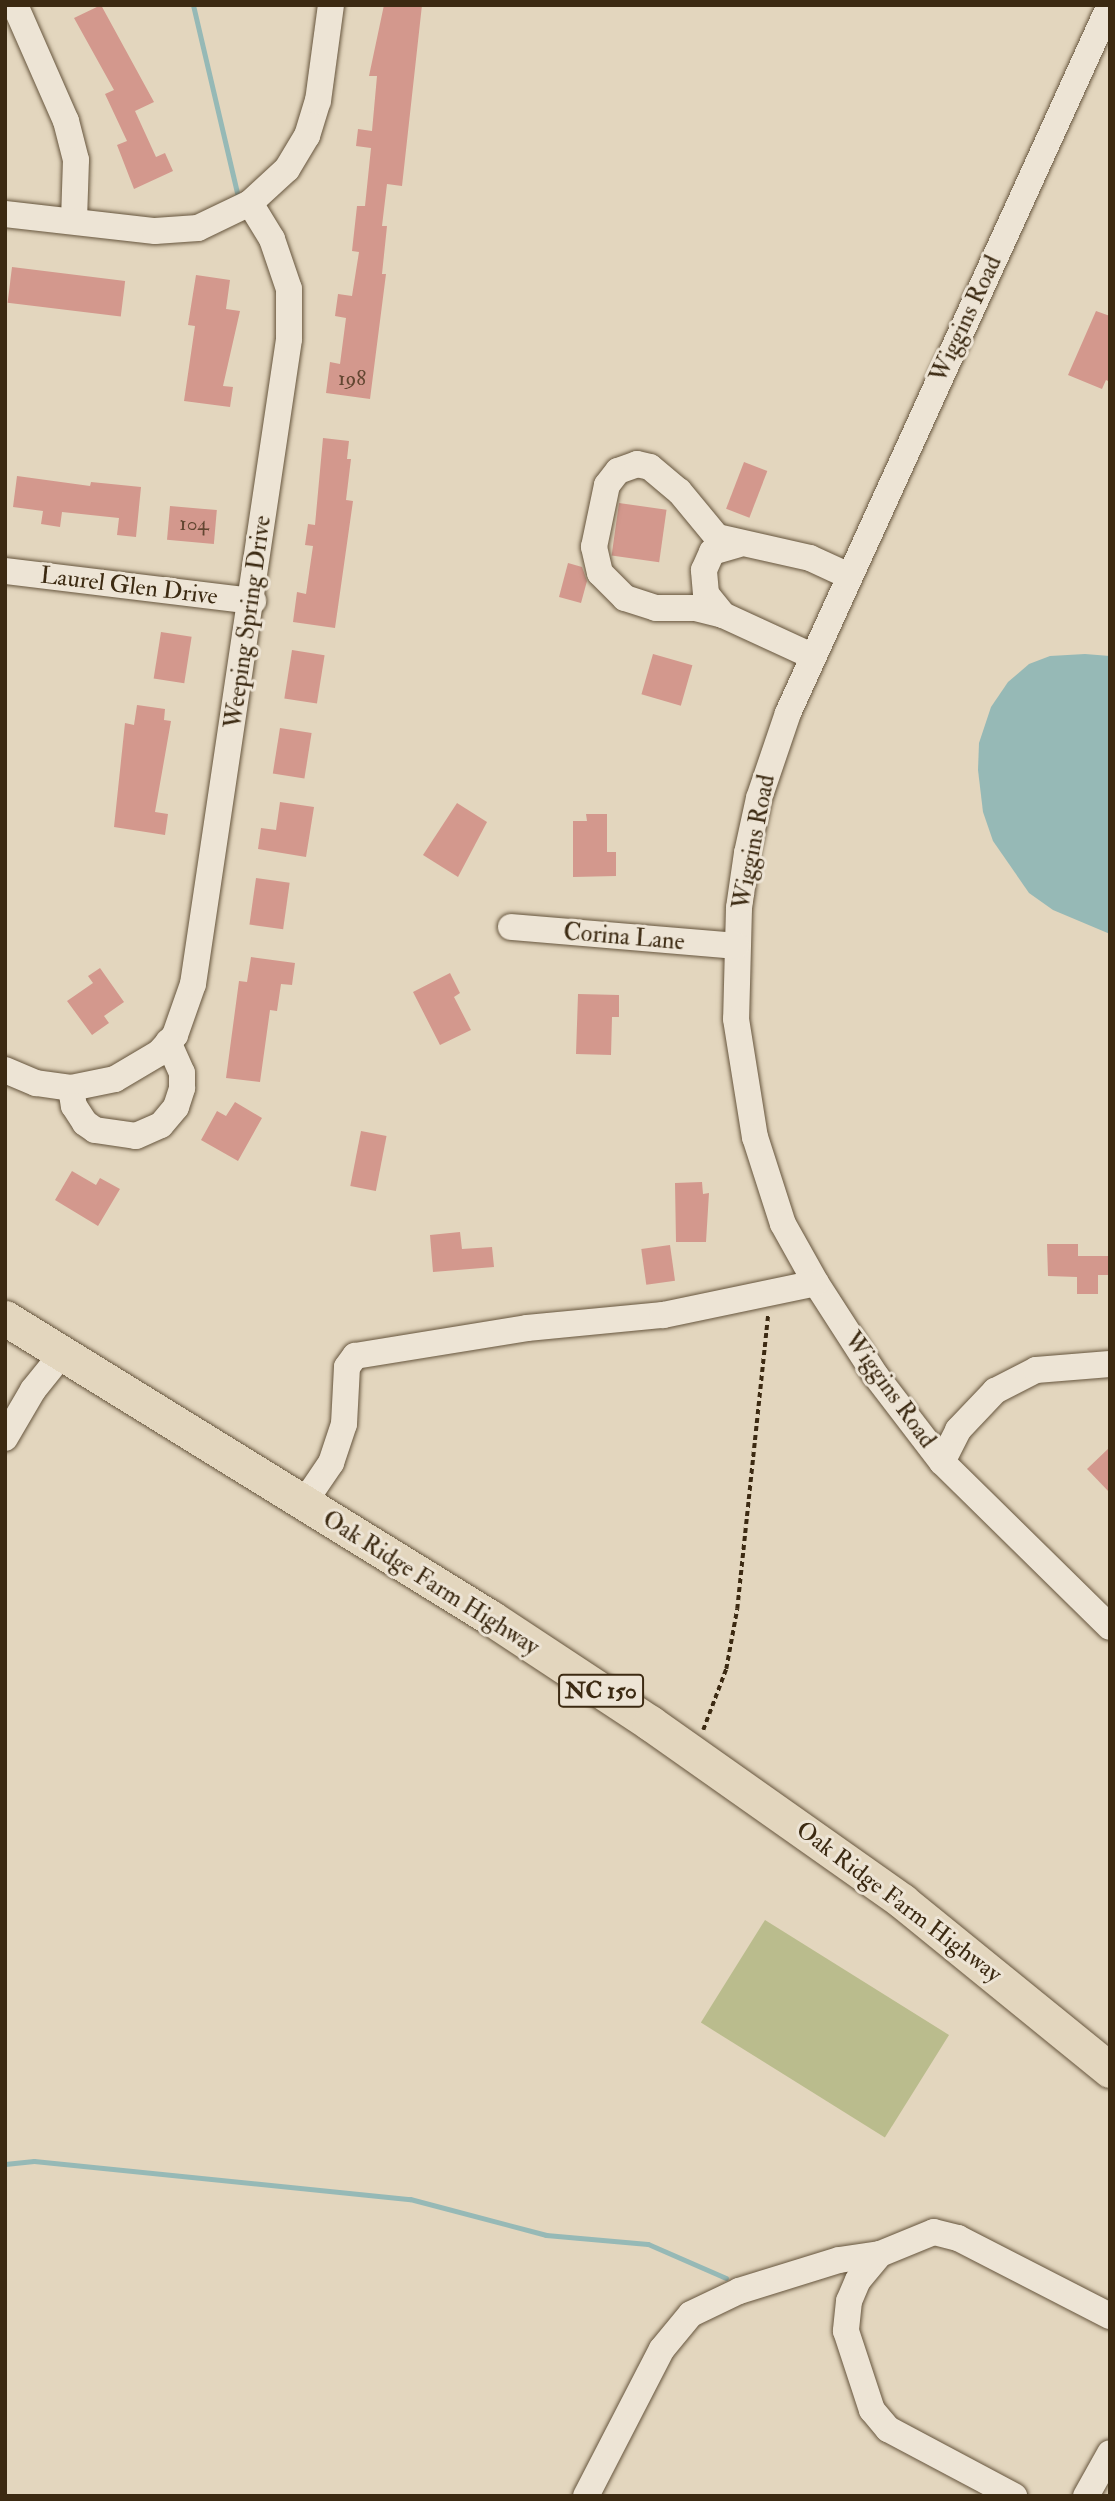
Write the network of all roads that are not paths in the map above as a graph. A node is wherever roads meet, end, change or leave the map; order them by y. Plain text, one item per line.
1 (15, 5) edge
2 (331, 5) edge
3 (1110, 5) edge
4 (250, 203) junction
5 (5, 214) edge
6 (74, 221) junction
7 (737, 545) junction
8 (5, 570) edge
9 (847, 575) junction
10 (253, 601) junction
11 (723, 615) junction
12 (812, 656) junction
13 (511, 927) dead end
14 (736, 946) junction
15 (168, 1042) junction
16 (5, 1070) edge
17 (71, 1087) junction
18 (816, 1283) junction
19 (5, 1318) edge
20 (62, 1354) junction
21 (1110, 1364) edge
22 (5, 1437) edge
23 (942, 1462) junction
24 (303, 1504) junction
25 (1110, 1627) edge
26 (1110, 2070) edge
27 (880, 2254) junction
28 (1110, 2316) edge
29 (1110, 2452) edge
30 (586, 2496) edge
31 (1014, 2496) edge
32 (1086, 2496) edge

1 - 6 street
2 - 4 street
3 - 9 street, Wiggins Road
4 - 6 street
4 - 10 street, Weeping Spring Drive
5 - 6 street
7 - 9 street
7 - 11 street
7 - 11 street
8 - 10 street, Laurel Glen Drive
9 - 12 street, Wiggins Road
10 - 15 street, Weeping Spring Drive
11 - 12 street
12 - 14 street, Wiggins Road
13 - 14 street, Corina Lane
14 - 18 street, Wiggins Road
15 - 17 street, Weeping Spring Drive
15 - 17 street
16 - 17 street, Weeping Spring Drive
18 - 23 street, Wiggins Road
18 - 24 street
19 - 20 main road, Oak Ridge Farm Highway / NC 150
20 - 22 street
20 - 24 main road, Oak Ridge Farm Highway / NC 150
21 - 23 street
23 - 25 street, Wiggins Road
24 - 26 main road, Oak Ridge Farm Highway / NC 150
27 - 28 street
27 - 30 street
27 - 31 street
29 - 32 street

